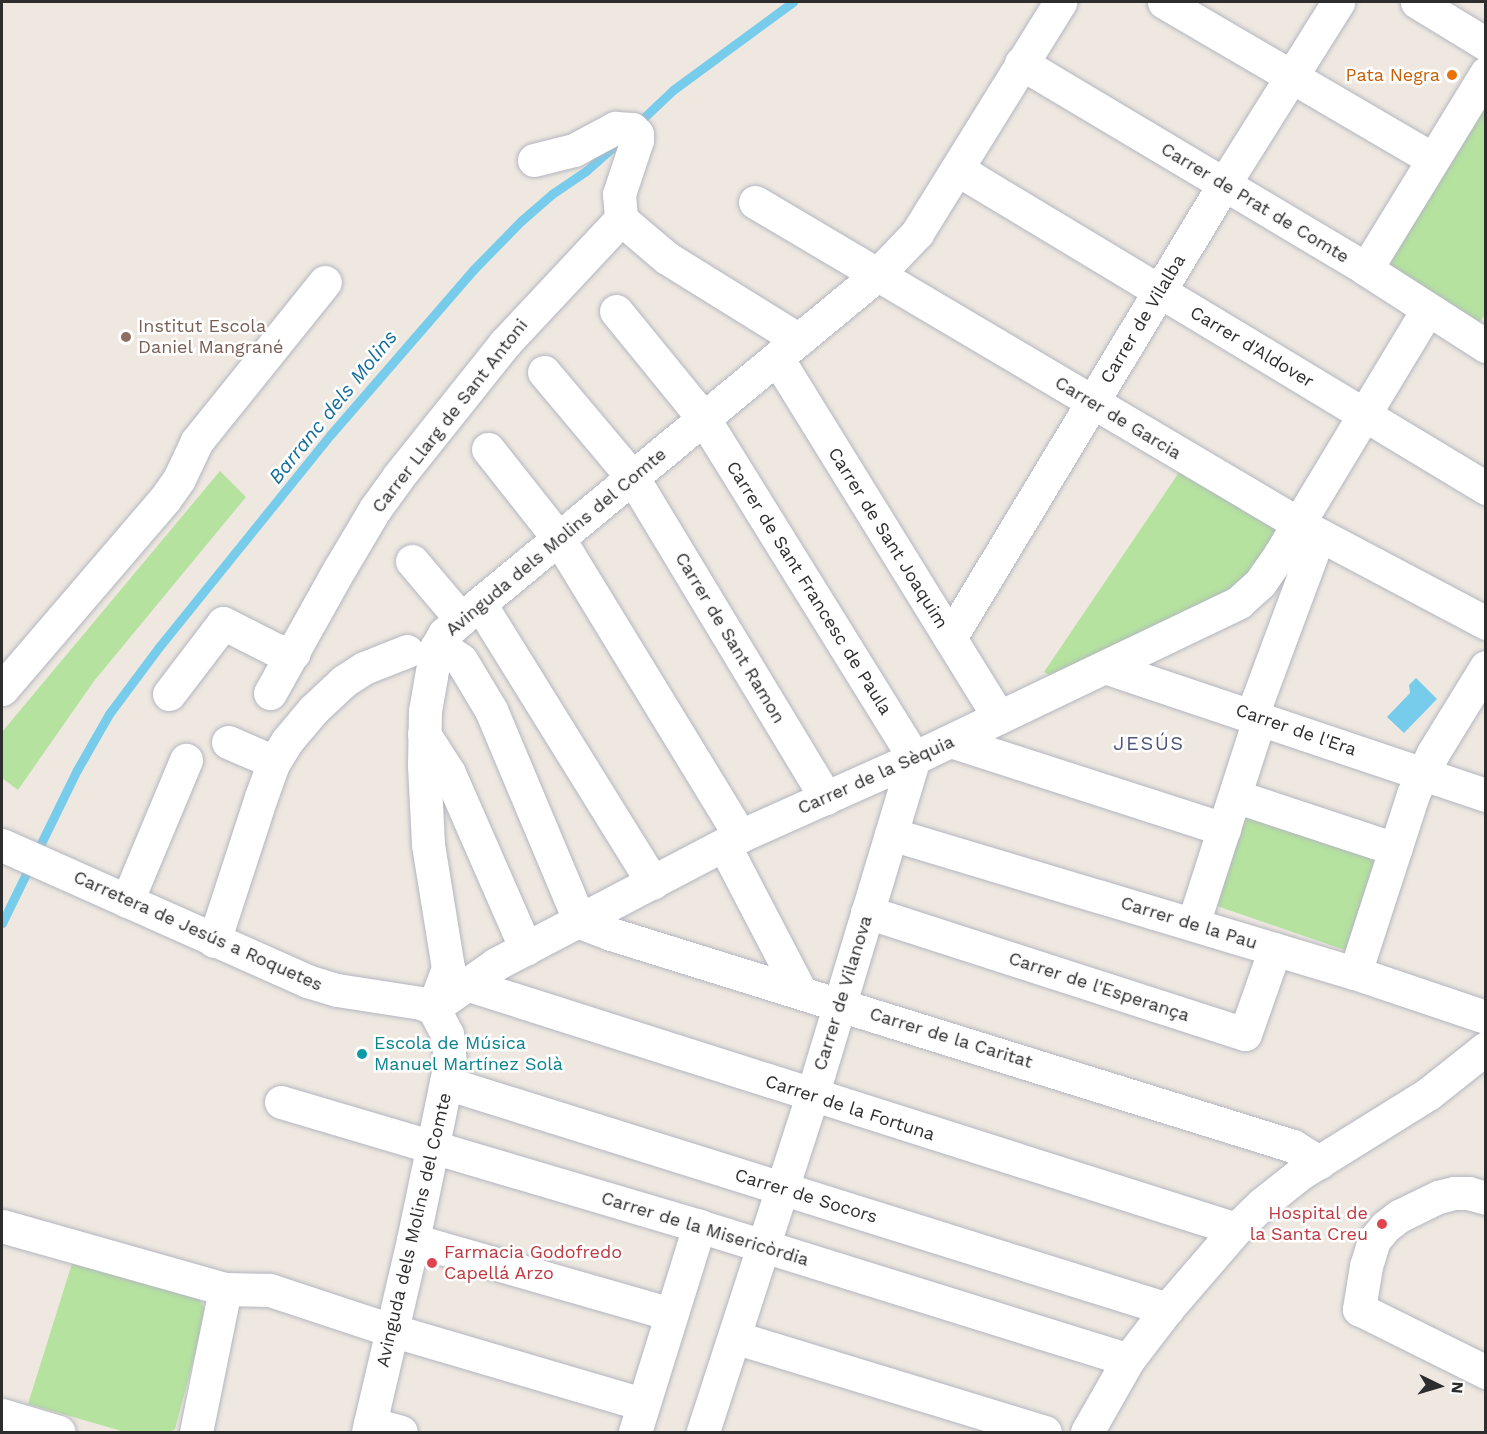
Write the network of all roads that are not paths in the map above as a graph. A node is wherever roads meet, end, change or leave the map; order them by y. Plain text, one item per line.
1 (1060, 2) edge
2 (1164, 2) edge
3 (1338, 2) edge
4 (1417, 2) edge
5 (1485, 44) edge
6 (1022, 63) junction
7 (1485, 73) edge
8 (1292, 76) junction
9 (1433, 159) junction
10 (534, 160) dead end
11 (957, 168) junction
12 (1224, 184) junction
13 (755, 202) dead end
14 (621, 219) junction
15 (1366, 269) junction
16 (878, 274) junction
17 (326, 282) dead end
18 (1161, 292) junction
19 (1427, 310) junction
20 (616, 311) dead end
21 (1484, 341) edge
22 (788, 349) junction
23 (544, 372) dead end
24 (1092, 403) junction
25 (1364, 415) junction
26 (704, 418) junction
27 (488, 449) dead end
28 (633, 478) junction
29 (1485, 488) edge
30 (1309, 529) junction
31 (559, 539) junction
32 (412, 561) dead end
33 (470, 612) junction
34 (1485, 623) edge
35 (950, 638) junction
36 (422, 650) junction
37 (294, 653) junction
38 (1105, 667) junction
39 (1485, 667) edge
40 (2, 689) edge
41 (270, 693) dead end
42 (169, 694) dead end
43 (1256, 716) junction
44 (999, 717) junction
45 (424, 734) junction
46 (951, 741) junction
47 (228, 742) dead end
48 (914, 758) junction
49 (186, 760) dead end
50 (274, 762) junction
51 (1423, 773) junction
52 (1485, 795) edge
53 (1235, 796) junction
54 (826, 798) junction
55 (1224, 829) junction
56 (891, 834) junction
57 (732, 840) junction
58 (2, 845) edge
59 (1395, 849) junction
60 (653, 883) junction
61 (127, 901) junction
62 (867, 912) junction
63 (580, 922) junction
64 (1193, 924) junction
65 (214, 941) junction
66 (526, 949) junction
67 (1275, 949) junction
68 (1355, 973) junction
69 (466, 984) junction
70 (800, 991) junction
71 (840, 1003) junction
72 (433, 1008) junction
73 (1485, 1017) edge
74 (1485, 1048) edge
75 (446, 1083) junction
76 (812, 1096) junction
77 (280, 1102) dead end
78 (433, 1148) junction
79 (1310, 1167) junction
80 (782, 1188) junction
81 (1485, 1198) edge
82 (2, 1226) edge
83 (699, 1226) junction
84 (1236, 1229) junction
85 (413, 1240) junction
86 (764, 1246) junction
87 (225, 1289) junction
88 (1167, 1309) junction
89 (671, 1314) junction
90 (392, 1330) junction
91 (734, 1337) junction
92 (1128, 1360) junction
93 (1485, 1372) edge
94 (2, 1415) edge
95 (638, 1418) edge
96 (369, 1428) edge
97 (712, 1430) edge
98 (59, 1432) edge
99 (196, 1432) edge
100 (401, 1432) edge
101 (1045, 1432) edge
102 (1088, 1432) edge

1 - 6 street, Avinguda dels Molins del Comte
2 - 8 street
3 - 8 street, Carrer de Vilalba
4 - 5 street
6 - 11 street, Avinguda dels Molins del Comte
6 - 12 street, Carrer de Prat de Comte
7 - 9 street
8 - 9 street
8 - 12 street, Carrer de Vilalba
9 - 15 street
10 - 14 street
11 - 16 street, Avinguda dels Molins del Comte
11 - 18 street, Carrer d'Aldover
12 - 15 street, Carrer de Prat de Comte
12 - 18 street, Carrer de Vilalba
13 - 16 street, Carrer de Garcia
14 - 22 street
14 - 37 street, Carrer Llarg de Sant Antoni
15 - 19 street, Carrer de Prat de Comte
16 - 22 street, Avinguda dels Molins del Comte
16 - 24 street, Carrer de Garcia
17 - 40 street
18 - 24 street, Carrer de Vilalba
18 - 25 street, Carrer d'Aldover
19 - 21 street, Carrer de Prat de Comte
19 - 25 street
20 - 26 street, Carrer de Sant Francesc de Paula
22 - 26 street, Avinguda dels Molins del Comte
22 - 35 street, Carrer de Sant Joaquim
23 - 28 street, Carrer de Sant Ramon
24 - 30 street, Carrer de Garcia
24 - 35 street, Carrer de Vilalba
25 - 29 street, Carrer d'Aldover
25 - 30 street
26 - 28 street, Avinguda dels Molins del Comte
26 - 48 street, Carrer de Sant Francesc de Paula
27 - 31 street
28 - 31 street, Avinguda dels Molins del Comte
28 - 54 street, Carrer de Sant Ramon
30 - 34 street, Carrer de Garcia
30 - 38 street, Carrer de la Sèquia
30 - 43 street
31 - 33 street, Avinguda dels Molins del Comte
31 - 57 street
32 - 33 street
33 - 36 street, Avinguda dels Molins del Comte
33 - 60 street
35 - 44 street, Carrer de Sant Joaquim
36 - 45 street, Avinguda dels Molins del Comte
36 - 50 street
36 - 63 street
37 - 41 street, Carrer Llarg de Sant Antoni
37 - 42 street
38 - 43 street, Carrer de l'Era
38 - 44 street, Carrer de la Sèquia
39 - 51 street
43 - 51 street, Carrer de l'Era
43 - 53 street
44 - 46 street, Carrer de la Sèquia
45 - 66 street
45 - 72 street, Avinguda dels Molins del Comte
46 - 48 street, Carrer de la Sèquia
46 - 55 street
47 - 50 street
48 - 54 street, Carrer de la Sèquia
48 - 56 street, Carrer de Vilanova
49 - 61 street
50 - 65 street
51 - 52 street, Carrer de l'Era
51 - 59 street
53 - 55 street
53 - 59 street
54 - 57 street, Carrer de la Sèquia
55 - 64 street
56 - 62 street, Carrer de Vilanova
56 - 64 street, Carrer de la Pau
57 - 60 street, Carrer de la Sèquia
57 - 70 street
58 - 61 street, Carretera de Jesús a Roquetes
59 - 68 street
60 - 63 street, Carrer de la Sèquia
61 - 65 street, Carretera de Jesús a Roquetes
62 - 67 street, Carrer de l'Esperança
62 - 71 street, Carrer de Vilanova
63 - 66 street, Carrer de la Sèquia
63 - 70 street, Carrer de la Caritat
64 - 67 street, Carrer de la Pau
65 - 72 street, Carretera de Jesús a Roquetes
66 - 69 street, Carrer de la Sèquia
67 - 68 street, Carrer de la Pau
68 - 73 street, Carrer de la Pau
69 - 72 street, Carrer de la Sèquia
69 - 76 street, Carrer de la Fortuna
70 - 71 street, Carrer de la Caritat
71 - 76 street, Carrer de Vilanova
71 - 79 street, Carrer de la Caritat
72 - 75 street, Avinguda dels Molins del Comte
74 - 79 street
75 - 78 street, Avinguda dels Molins del Comte
75 - 80 street, Carrer de Socors
76 - 80 street, Carrer de Vilanova
76 - 84 street, Carrer de la Fortuna
77 - 78 street, Carrer de la Misericòrdia
78 - 83 street, Carrer de la Misericòrdia
78 - 85 street, Avinguda dels Molins del Comte
79 - 84 street
80 - 86 street, Carrer de Vilanova
80 - 88 street, Carrer de Socors
81 - 93 street
82 - 87 street
83 - 86 street, Carrer de la Misericòrdia
83 - 89 street
84 - 88 street
85 - 89 street
85 - 90 street, Avinguda dels Molins del Comte
86 - 91 street, Carrer de Vilanova
86 - 92 street, Carrer de la Misericòrdia
87 - 90 street
87 - 99 street
88 - 92 street
89 - 95 street
90 - 95 street
90 - 96 street, Avinguda dels Molins del Comte
91 - 97 street, Carrer de Vilanova
91 - 101 street
92 - 102 street
94 - 98 street
96 - 100 street

